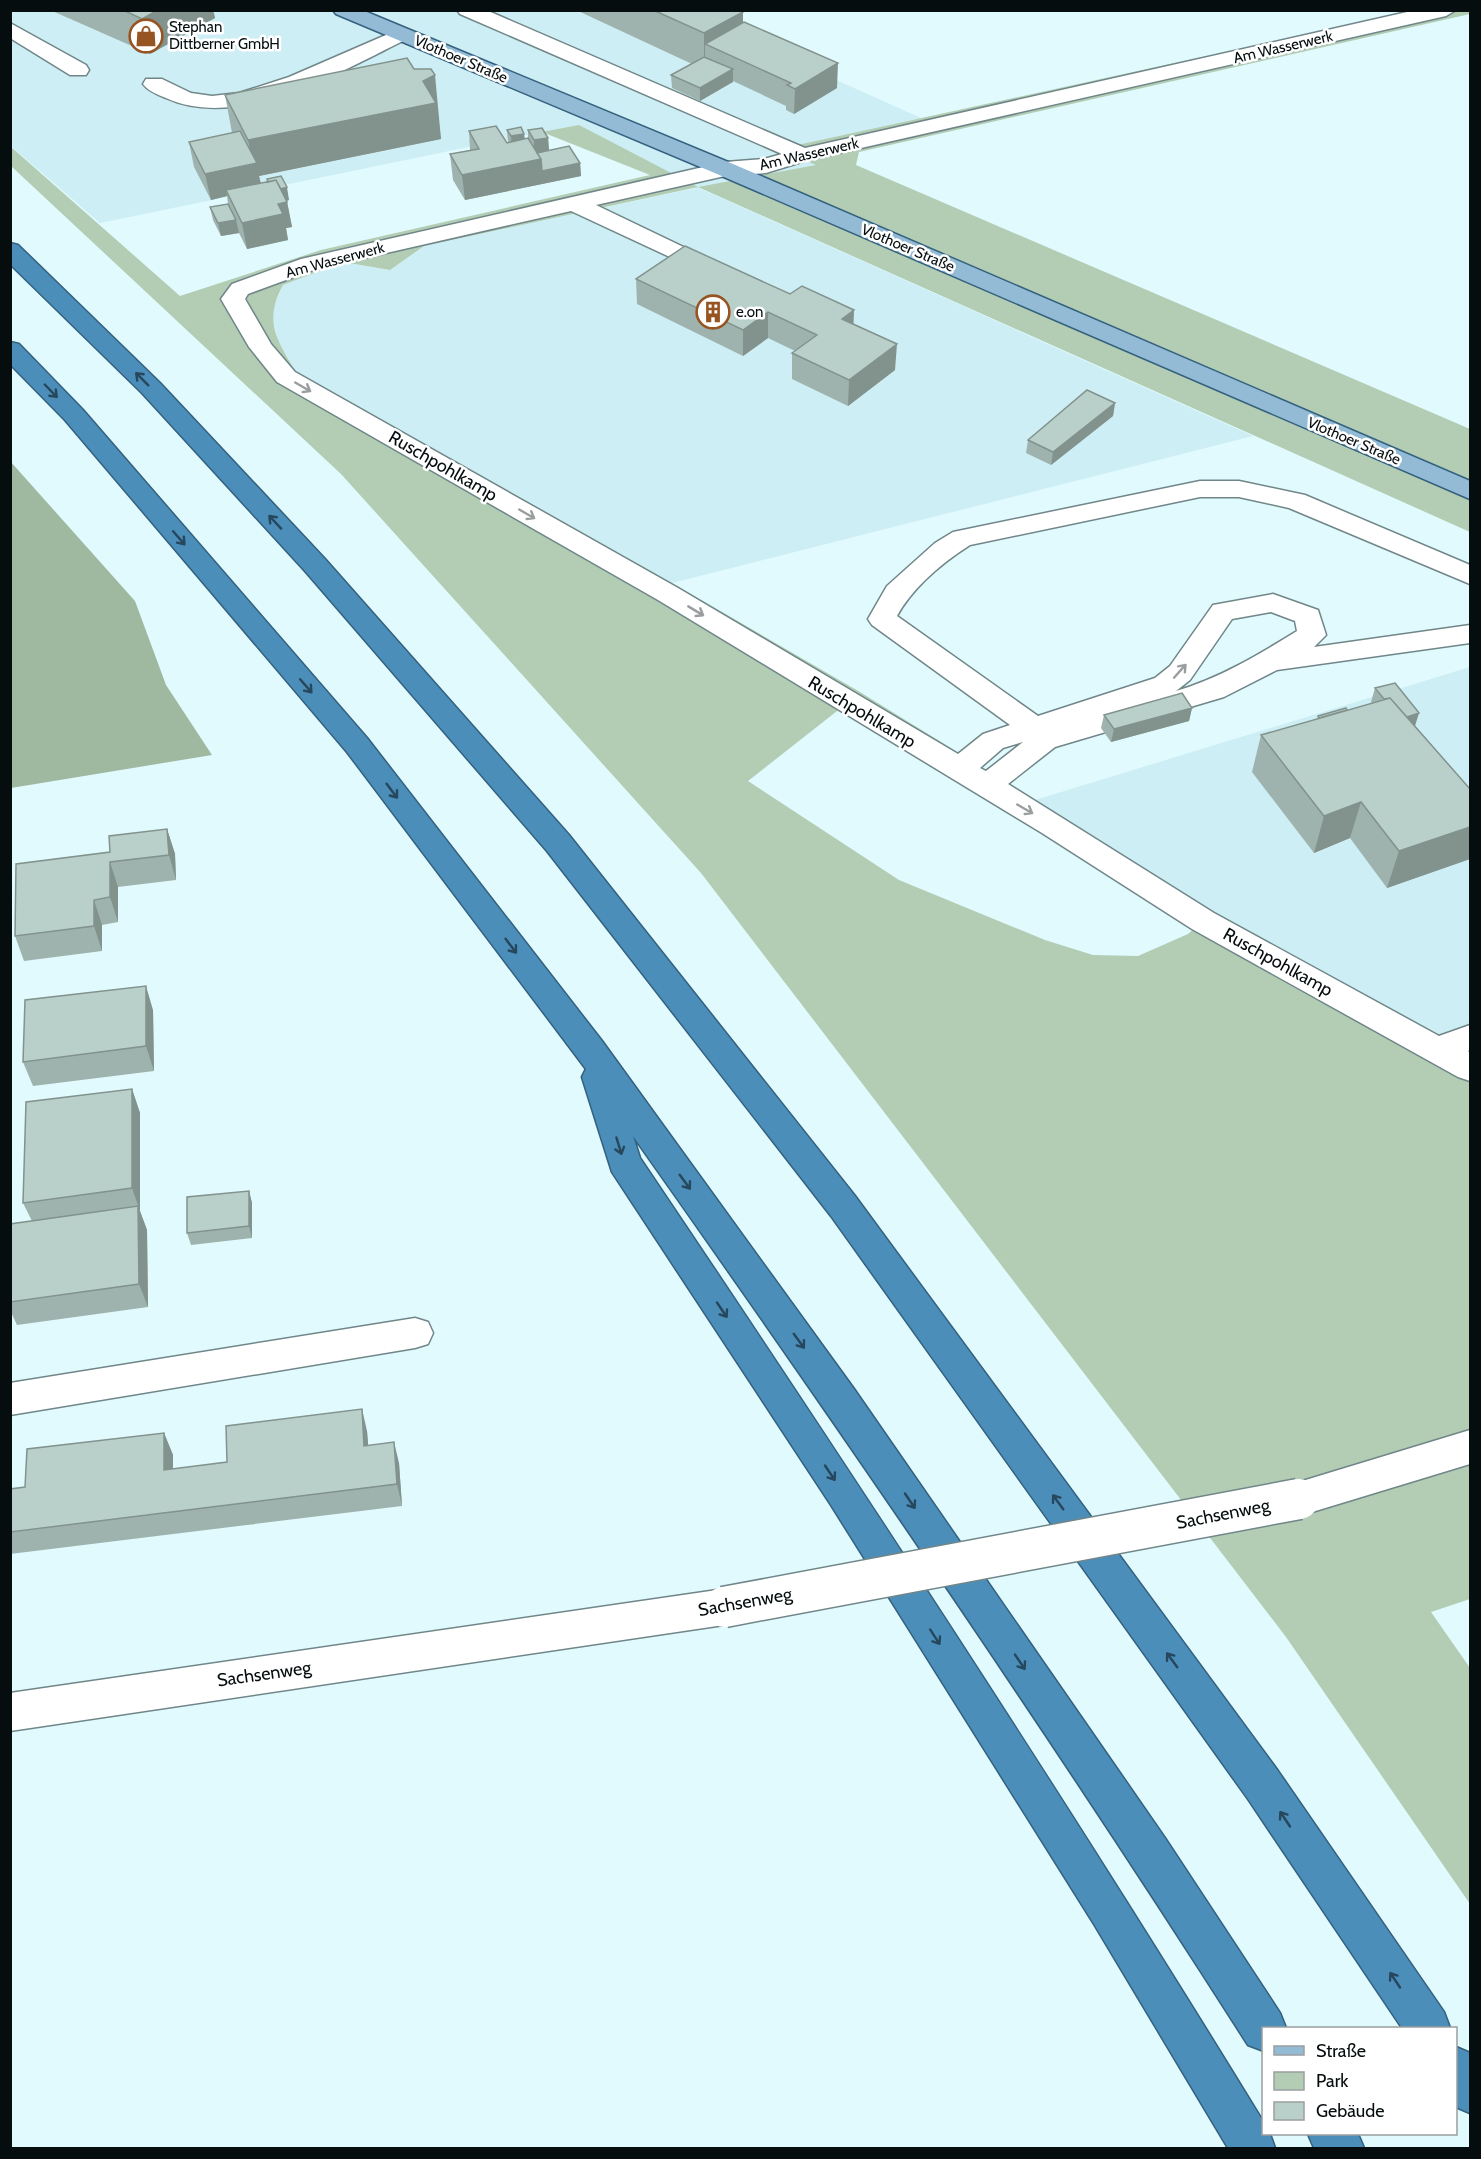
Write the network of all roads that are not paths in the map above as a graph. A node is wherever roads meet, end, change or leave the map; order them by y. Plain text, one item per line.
1 (344, 10) edge
2 (467, 10) edge
3 (1446, 10) edge
4 (10, 29) edge
5 (402, 34) junction
6 (78, 70) dead end
7 (154, 84) dead end
8 (803, 155) junction
9 (725, 169) junction
10 (573, 203) junction
11 (409, 241) junction
12 (10, 250) edge
13 (380, 268) dead end
14 (735, 280) edge
15 (261, 346) joint
16 (10, 349) edge
17 (1470, 491) edge
18 (1470, 575) edge
19 (1470, 634) edge
20 (1267, 663) junction
21 (1039, 734) junction
22 (958, 770) junction
23 (986, 786) junction
24 (1470, 1036) edge
25 (590, 1050) junction
26 (1438, 1050) junction
27 (1470, 1068) edge
28 (415, 1333) dead end
29 (10, 1399) edge
30 (1470, 1447) edge
31 (10, 1712) edge
32 (1262, 2027) edge
33 (1427, 2027) edge
34 (1457, 2072) edge
35 (1470, 2091) edge
36 (1332, 2135) edge
37 (1253, 2148) edge
38 (1341, 2148) edge

1 - 5 main road, Vlothoer Straße
2 - 8 street
3 - 8 street, Am Wasserwerk
4 - 6 street
5 - 7 street
5 - 9 main road, Vlothoer Straße
8 - 9 street, Am Wasserwerk
9 - 10 street, Am Wasserwerk
9 - 17 main road, Vlothoer Straße
10 - 11 street, Am Wasserwerk
10 - 14 street
11 - 13 street
11 - 15 street, Am Wasserwerk
33 -> 12 highway
15 -> 22 street, Ruschpohlkamp
16 -> 25 highway
18 - 21 street
19 - 20 street
20 - 21 street
21 -> 20 street
21 - 22 street
21 - 23 street
22 - 23 street, Ruschpohlkamp
23 -> 26 street, Ruschpohlkamp
24 - 26 street
25 -> 32 highway
25 -> 37 highway
26 - 27 street, Ruschpohlkamp
28 - 29 street
30 - 31 street, Sachsenweg, bridge
34 - 35 highway
36 - 38 highway

